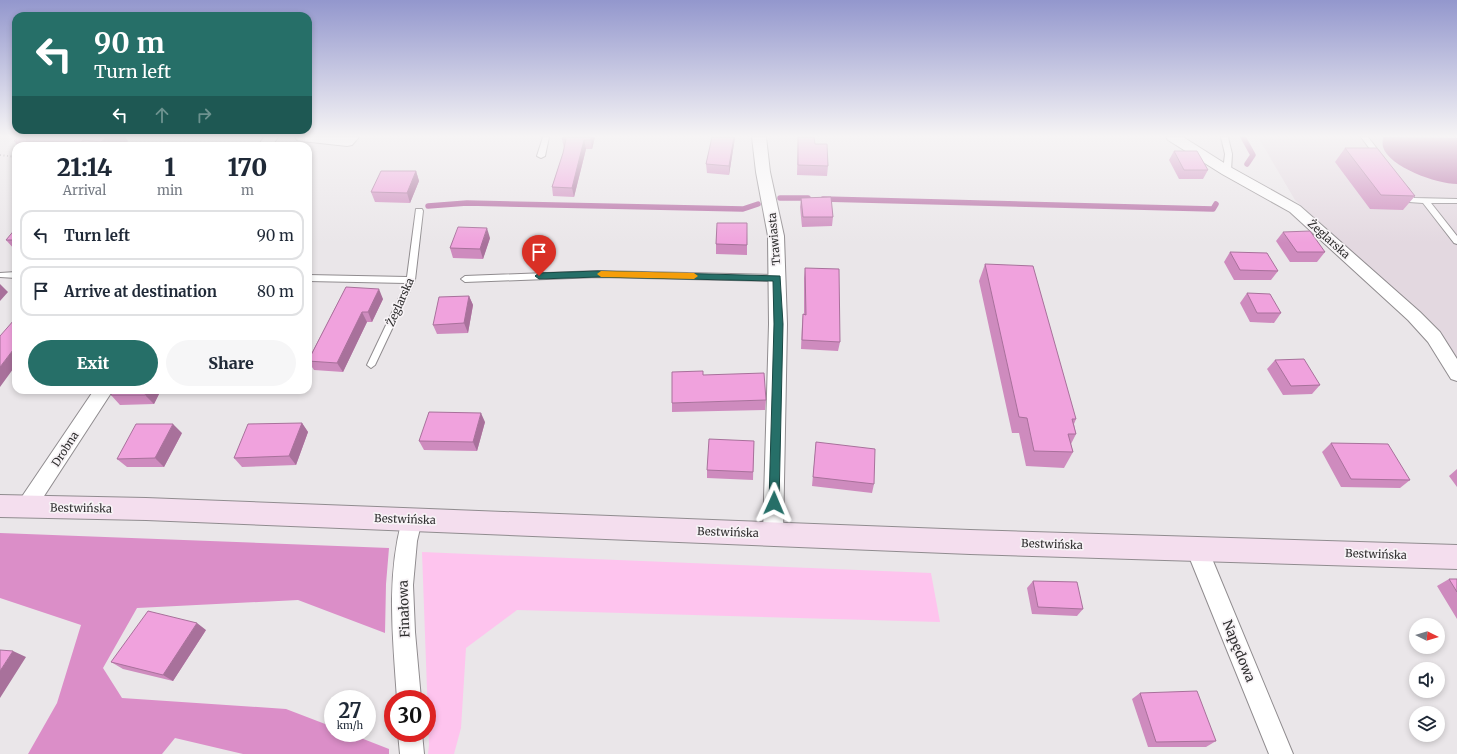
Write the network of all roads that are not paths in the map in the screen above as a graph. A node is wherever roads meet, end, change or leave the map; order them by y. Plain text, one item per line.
1 (763, 172) edge
2 (1229, 172) edge
3 (1398, 181) edge
4 (1425, 201) junction
5 (1457, 201) edge
6 (419, 211) dead end
7 (1457, 241) edge
8 (2, 276) dead end
9 (12, 276) edge
10 (312, 278) edge
11 (777, 278) junction
12 (465, 279) dead end
13 (411, 280) junction
14 (370, 365) dead end
15 (1457, 374) edge
16 (101, 394) edge
17 (0, 506) edge
18 (26, 507) junction
19 (412, 520) junction
20 (773, 534) junction
21 (1197, 549) junction
22 (1457, 557) edge
23 (408, 690) edge
24 (411, 742) edge
25 (412, 754) edge
26 (1281, 754) edge

1 - 11 street, Trawiasta
2 - 15 street, Żeglarska
3 - 4 lane
4 - 5 lane
4 - 7 lane
6 - 13 lane, Żeglarska
8 - 9 lane
10 - 13 lane
11 - 12 lane
11 - 20 street, Trawiasta
13 - 14 lane, Żeglarska
16 - 18 street, Drobna
17 - 18 street, Bestwińska
18 - 19 street, Bestwińska
19 - 20 street, Bestwińska
19 - 23 street, Finałowa
20 - 21 street, Bestwińska
21 - 22 street, Bestwińska
21 - 26 street, Napędowa
24 - 25 street

